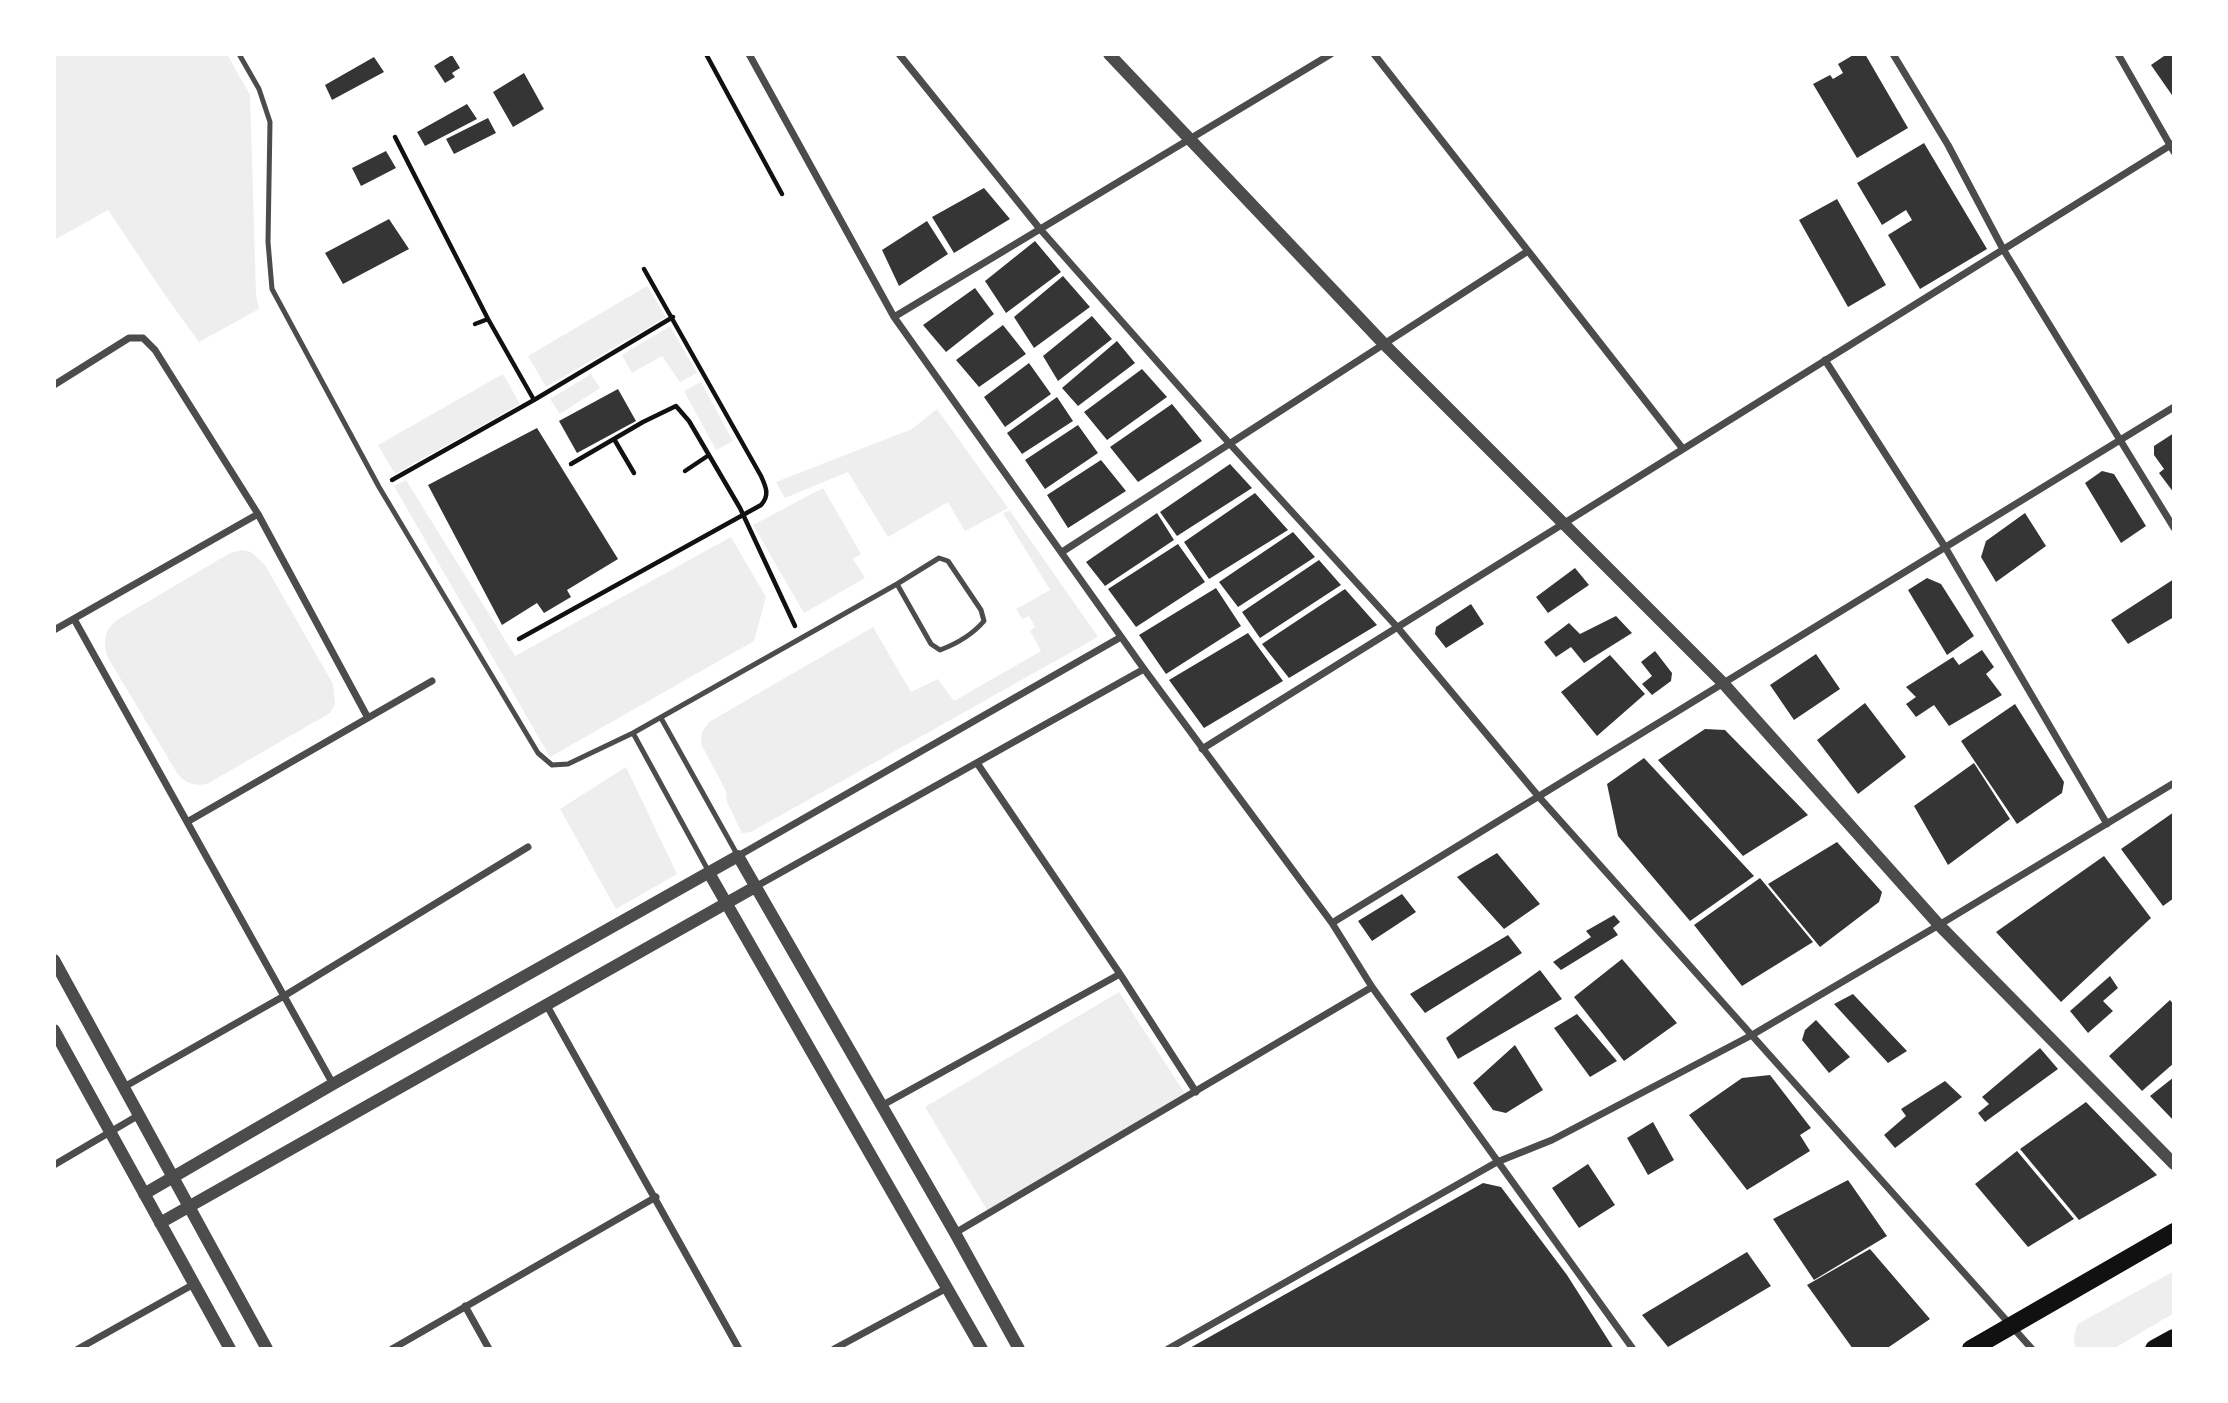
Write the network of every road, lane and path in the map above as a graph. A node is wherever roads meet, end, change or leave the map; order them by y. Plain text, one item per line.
1 (239, 54) edge
2 (706, 54) edge
3 (899, 54) edge
4 (1109, 54) edge
5 (1331, 54) edge
6 (1374, 54) edge
7 (1893, 54) edge
8 (2118, 54) edge
9 (750, 55) edge
10 (395, 137) dead end
11 (1189, 140) junction
12 (2172, 147) edge
13 (782, 194) dead end
14 (1040, 229) junction
15 (2003, 249) junction
16 (1528, 251) junction
17 (644, 269) dead end
18 (673, 317) junction
19 (894, 317) junction
20 (488, 319) junction
21 (475, 324) dead end
22 (1384, 344) junction
23 (1825, 360) junction
24 (54, 385) edge
25 (534, 400) junction
26 (2174, 407) edge
27 (614, 439) junction
28 (2119, 440) junction
29 (1230, 444) junction
30 (1683, 449) junction
31 (709, 455) junction
32 (571, 464) dead end
33 (685, 471) dead end
34 (634, 473) dead end
35 (379, 487) junction
36 (258, 514) junction
37 (743, 514) junction
38 (1564, 523) junction
39 (2174, 528) edge
40 (1945, 547) junction
41 (1062, 552) junction
42 (897, 584) junction
43 (74, 619) junction
44 (1398, 628) junction
45 (54, 630) edge
46 (1121, 637) junction
47 (519, 639) dead end
48 (800, 640) junction
49 (1144, 669) junction
50 (432, 681) dead end
51 (1723, 683) junction
52 (368, 718) junction
53 (661, 718) junction
54 (633, 733) junction
55 (1202, 749) junction
56 (977, 763) junction
57 (2174, 783) edge
58 (1539, 797) junction
59 (187, 822) junction
60 (2107, 824) junction
61 (528, 847) dead end
62 (738, 856) junction
63 (709, 873) junction
64 (755, 887) junction
65 (726, 903) junction
66 (1332, 923) junction
67 (1940, 925) junction
68 (54, 960) edge
69 (1120, 974) junction
70 (1372, 987) junction
71 (284, 996) junction
72 (546, 1004) junction
73 (54, 1030) edge
74 (1752, 1035) junction
75 (333, 1084) junction
76 (124, 1087) junction
77 (1196, 1092) junction
78 (881, 1106) junction
79 (139, 1115) junction
80 (110, 1132) junction
81 (1497, 1161) junction
82 (2174, 1164) edge
83 (54, 1165) edge
84 (174, 1178) junction
85 (144, 1194) junction
86 (656, 1197) junction
87 (190, 1207) junction
88 (160, 1223) junction
89 (2174, 1232) edge
90 (955, 1233) junction
91 (194, 1284) junction
92 (947, 1288) junction
93 (465, 1306) junction
94 (2011, 1326) junction
95 (2174, 1338) edge
96 (78, 1349) edge
97 (230, 1349) edge
98 (267, 1349) edge
99 (392, 1349) edge
100 (489, 1349) edge
101 (739, 1349) edge
102 (834, 1349) edge
103 (982, 1349) edge
104 (1019, 1349) edge
105 (1168, 1349) edge
106 (1633, 1349) edge
107 (1971, 1349) edge
108 (2032, 1349) edge
109 (2154, 1349) edge

1 - 35 lane
2 - 13 path
3 - 14 street
4 - 11 street
5 - 11 street
6 - 16 street
7 - 15 street
8 - 12 street
9 - 19 street
10 - 20 path
11 - 14 street
11 - 22 street
12 - 15 street
14 - 19 street
14 - 29 street
15 - 23 street
15 - 28 street
16 - 22 street
16 - 30 street
17 - 18 path
18 - 25 path
18 - 37 path
19 - 41 street
20 - 21 path
20 - 25 path
22 - 29 street
22 - 38 street
23 - 30 street
23 - 40 street
24 - 36 street
25 - 35 path
26 - 28 street
27 - 31 path
27 - 32 path
27 - 34 path
28 - 39 street
28 - 40 street
29 - 41 street
29 - 44 street
30 - 38 street
31 - 33 path
31 - 37 path
35 - 54 lane
36 - 43 street
36 - 52 street
37 - 47 path
37 - 48 path
38 - 44 street
38 - 51 street
40 - 51 street
40 - 60 street
41 - 46 street
42 - 42 lane
42 - 48 lane
43 - 45 street
43 - 59 street
44 - 55 street
44 - 58 street
46 - 49 street
46 - 62 street
48 - 53 lane
49 - 55 street
49 - 56 street
50 - 52 street
51 - 58 street
51 - 67 street
52 - 59 street
53 - 54 lane
53 - 62 lane
54 - 63 lane
55 - 66 street
56 - 64 street
56 - 69 street
57 - 60 street
58 - 66 street
58 - 74 street
59 - 71 street
60 - 67 street
61 - 71 street
62 - 63 street
62 - 64 street
63 - 65 street
63 - 75 street
64 - 65 street
64 - 78 street
65 - 72 street
65 - 92 street
66 - 70 street
67 - 74 street
67 - 82 street
68 - 76 street
69 - 77 street
69 - 78 street
70 - 77 street
70 - 81 street
71 - 75 street
71 - 76 street
72 - 86 street
72 - 87 street
73 - 80 street
74 - 81 street
74 - 94 street
75 - 84 street
76 - 79 street
77 - 90 street
78 - 90 street
79 - 80 street
79 - 84 street
80 - 83 street
80 - 85 street
81 - 105 street
81 - 106 street
84 - 85 street
84 - 87 street
85 - 88 street
86 - 93 street
86 - 101 street
87 - 88 street
87 - 98 street
88 - 91 street
89 - 94 highway
90 - 104 street
91 - 96 street
91 - 97 street
92 - 102 street
92 - 103 street
93 - 99 street
93 - 100 street
94 - 107 highway
94 - 108 street
95 - 109 highway

